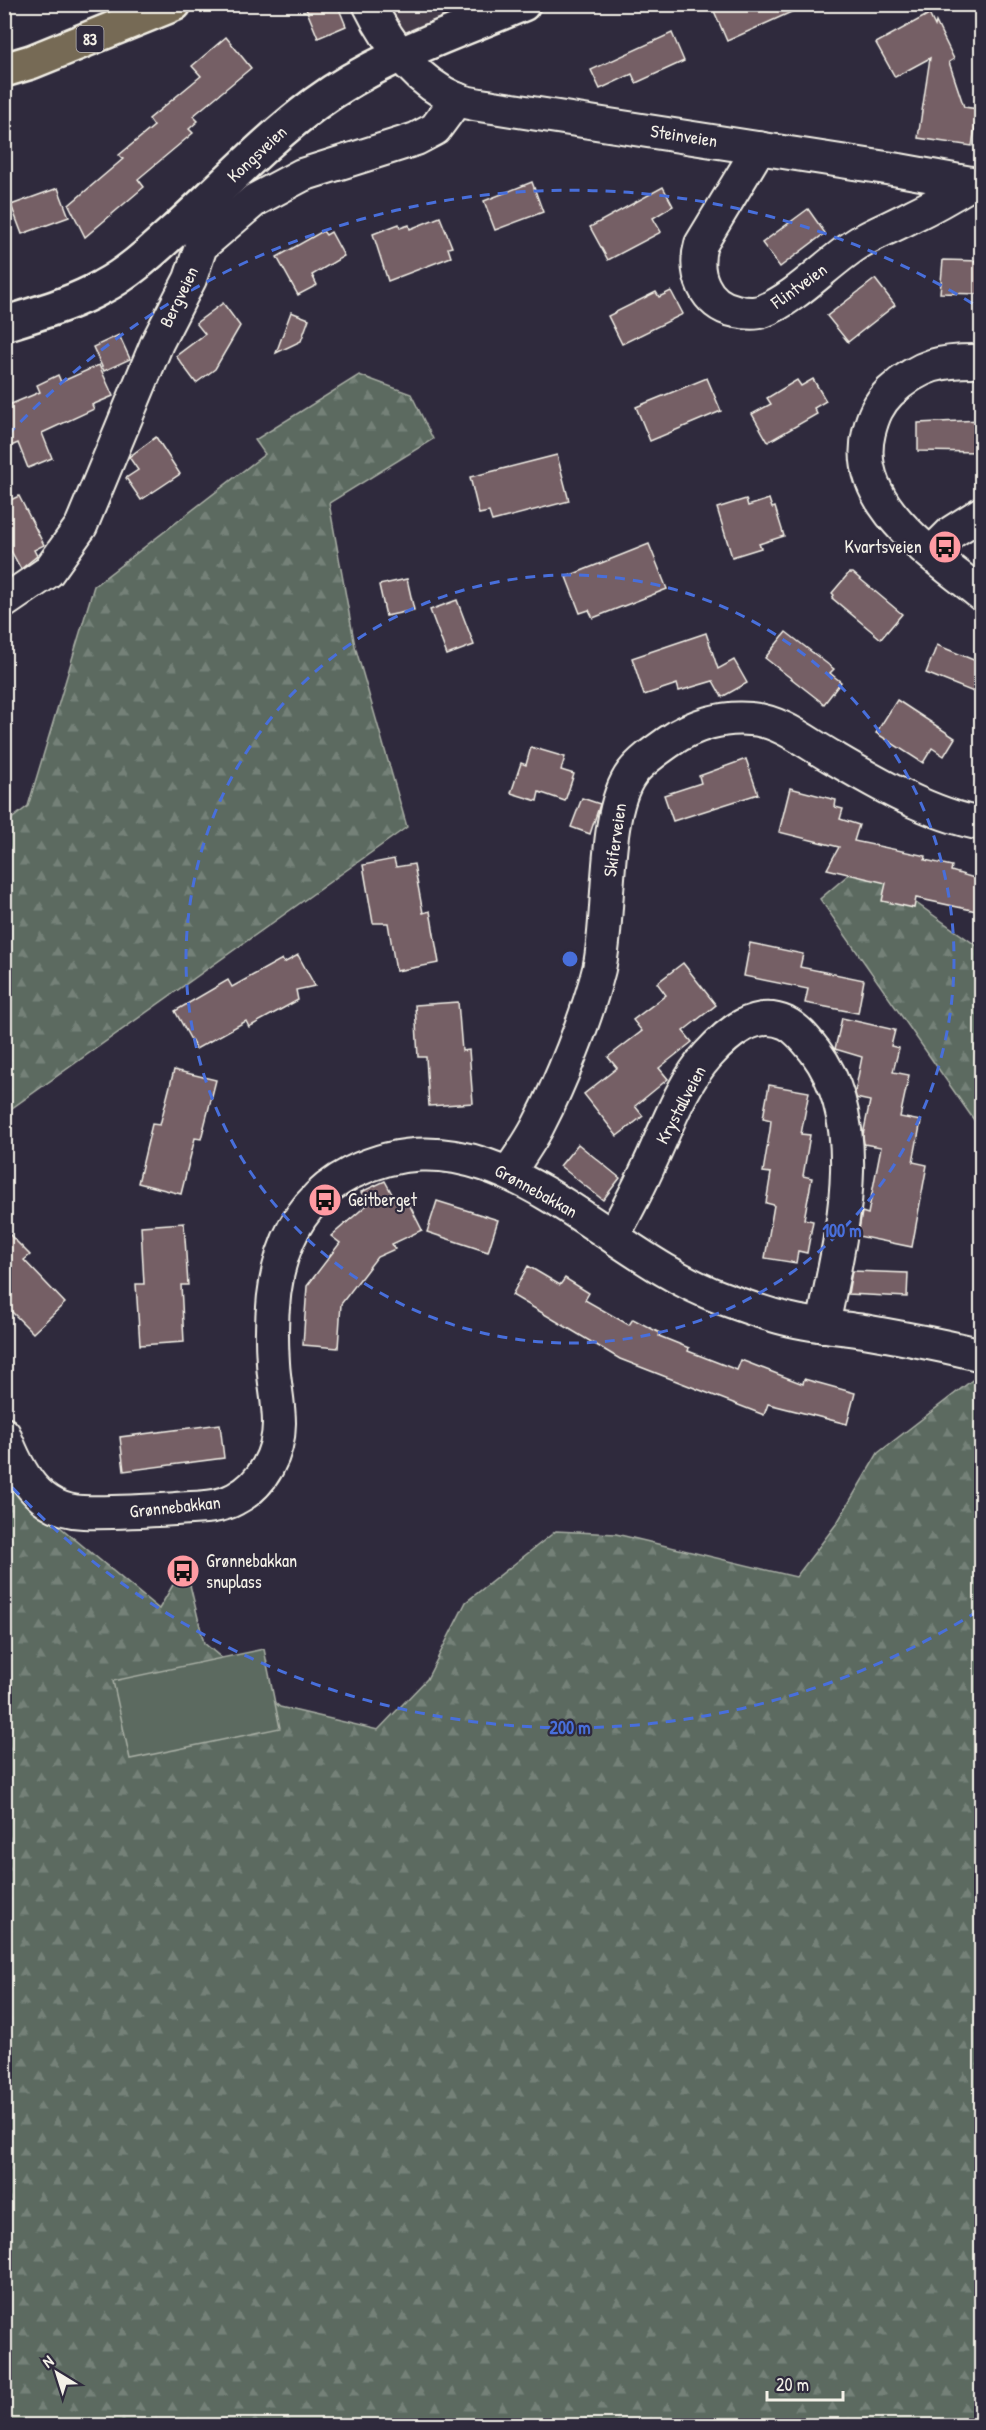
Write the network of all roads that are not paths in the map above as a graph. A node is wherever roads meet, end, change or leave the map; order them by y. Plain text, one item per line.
1 (174, 4) edge
2 (369, 4) edge
3 (523, 4) edge
4 (400, 56) junction
5 (4, 70) edge
6 (457, 99) junction
7 (759, 148) junction
8 (976, 185) edge
9 (4, 324) edge
10 (981, 361) edge
11 (981, 513) edge
12 (931, 553) junction
13 (981, 595) edge
14 (4, 602) edge
15 (981, 824) edge
16 (509, 1172) junction
17 (613, 1236) junction
18 (823, 1326) junction
19 (981, 1355) edge
20 (4, 1434) edge

1 - 5 highway, 83
2 - 4 street, Steinveien
3 - 4 main road, Kongsveien
4 - 6 street, Steinveien
4 - 9 main road, Kongsveien
6 - 7 street, Steinveien
6 - 14 street, Bergveien
7 - 8 street, Steinveien
7 - 8 street, Flintveien
10 - 12 street
11 - 12 street
12 - 13 street
15 - 16 street, Skiferveien
16 - 17 street, Grønnebakkan
16 - 20 street, Grønnebakkan
17 - 18 street, Grønnebakkan
17 - 18 street, Krystallveien
18 - 19 street, Grønnebakkan

